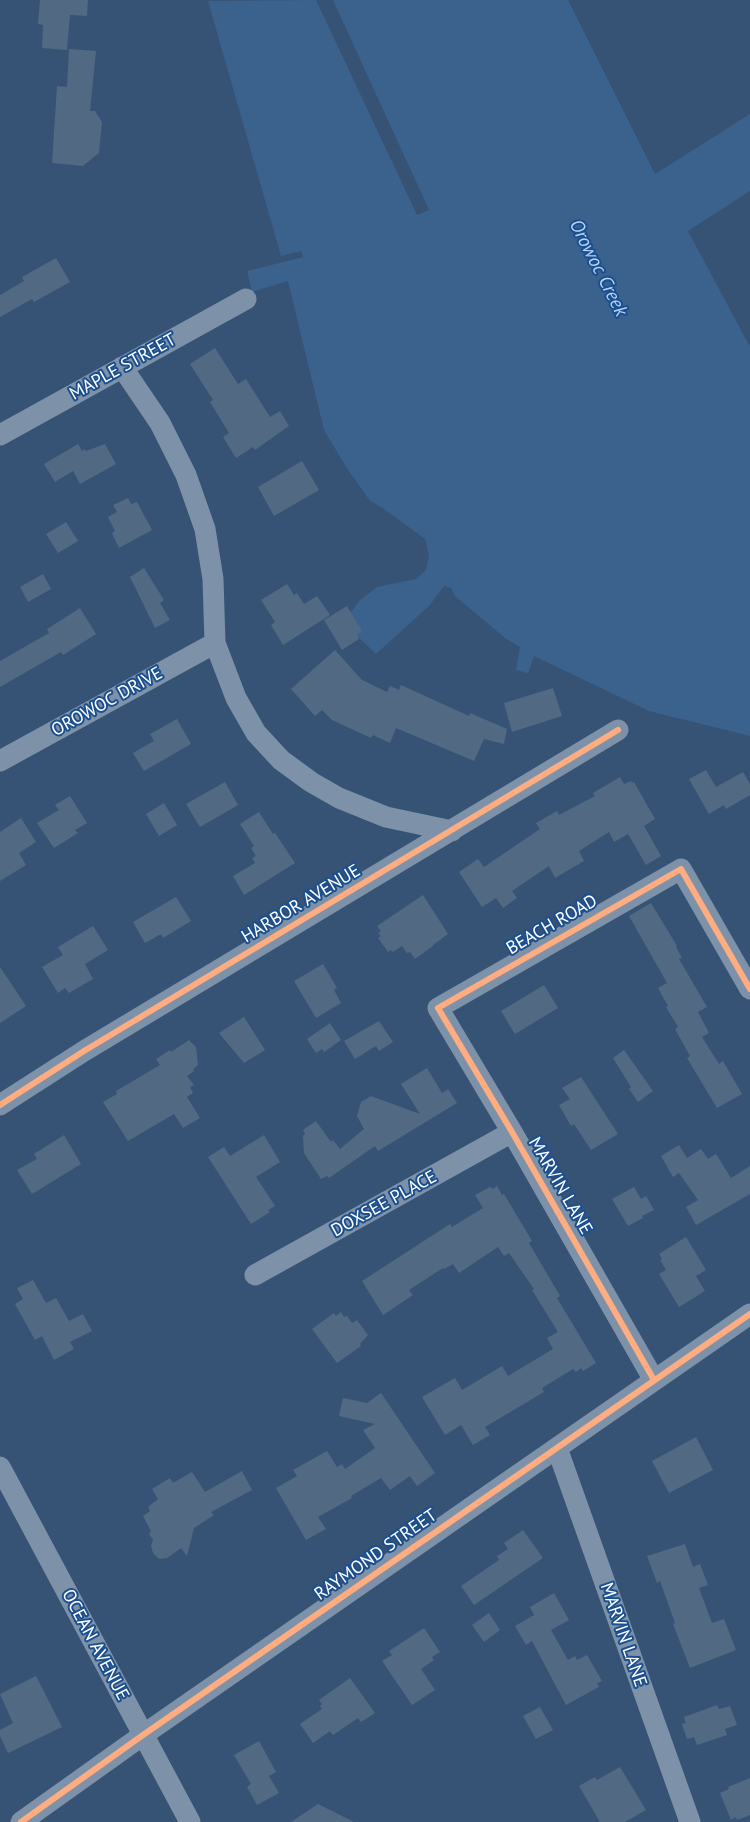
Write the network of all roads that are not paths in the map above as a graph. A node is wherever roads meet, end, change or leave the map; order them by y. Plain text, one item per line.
1 (246, 299) dead end
2 (122, 367) junction
3 (0, 435) edge
4 (215, 643) junction
5 (618, 730) dead end
6 (0, 761) edge
7 (452, 831) junction
8 (750, 989) edge
9 (438, 1008) joint
10 (0, 1105) edge
11 (512, 1132) junction
12 (255, 1275) dead end
13 (750, 1314) edge
14 (654, 1380) junction
15 (557, 1448) junction
16 (0, 1467) edge
17 (143, 1735) junction
18 (21, 1822) edge
19 (190, 1822) edge
20 (690, 1822) edge

1 - 2 street, MAPLE STREET
2 - 3 street, MAPLE STREET
2 - 4 street
4 - 6 street, OROWOC DRIVE
4 - 7 street
5 - 7 street, HARBOR AVENUE
7 - 10 street, HARBOR AVENUE
8 - 9 street, BEACH ROAD
9 - 11 street, MARVIN LANE
11 - 12 street, DOXSEE PLACE
11 - 14 street, MARVIN LANE
13 - 14 street, RAYMOND STREET
14 - 15 street, RAYMOND STREET
15 - 17 street, RAYMOND STREET
15 - 20 street, MARVIN LANE
16 - 17 street, OCEAN AVENUE
17 - 18 street, RAYMOND STREET
17 - 19 street, OCEAN AVENUE

